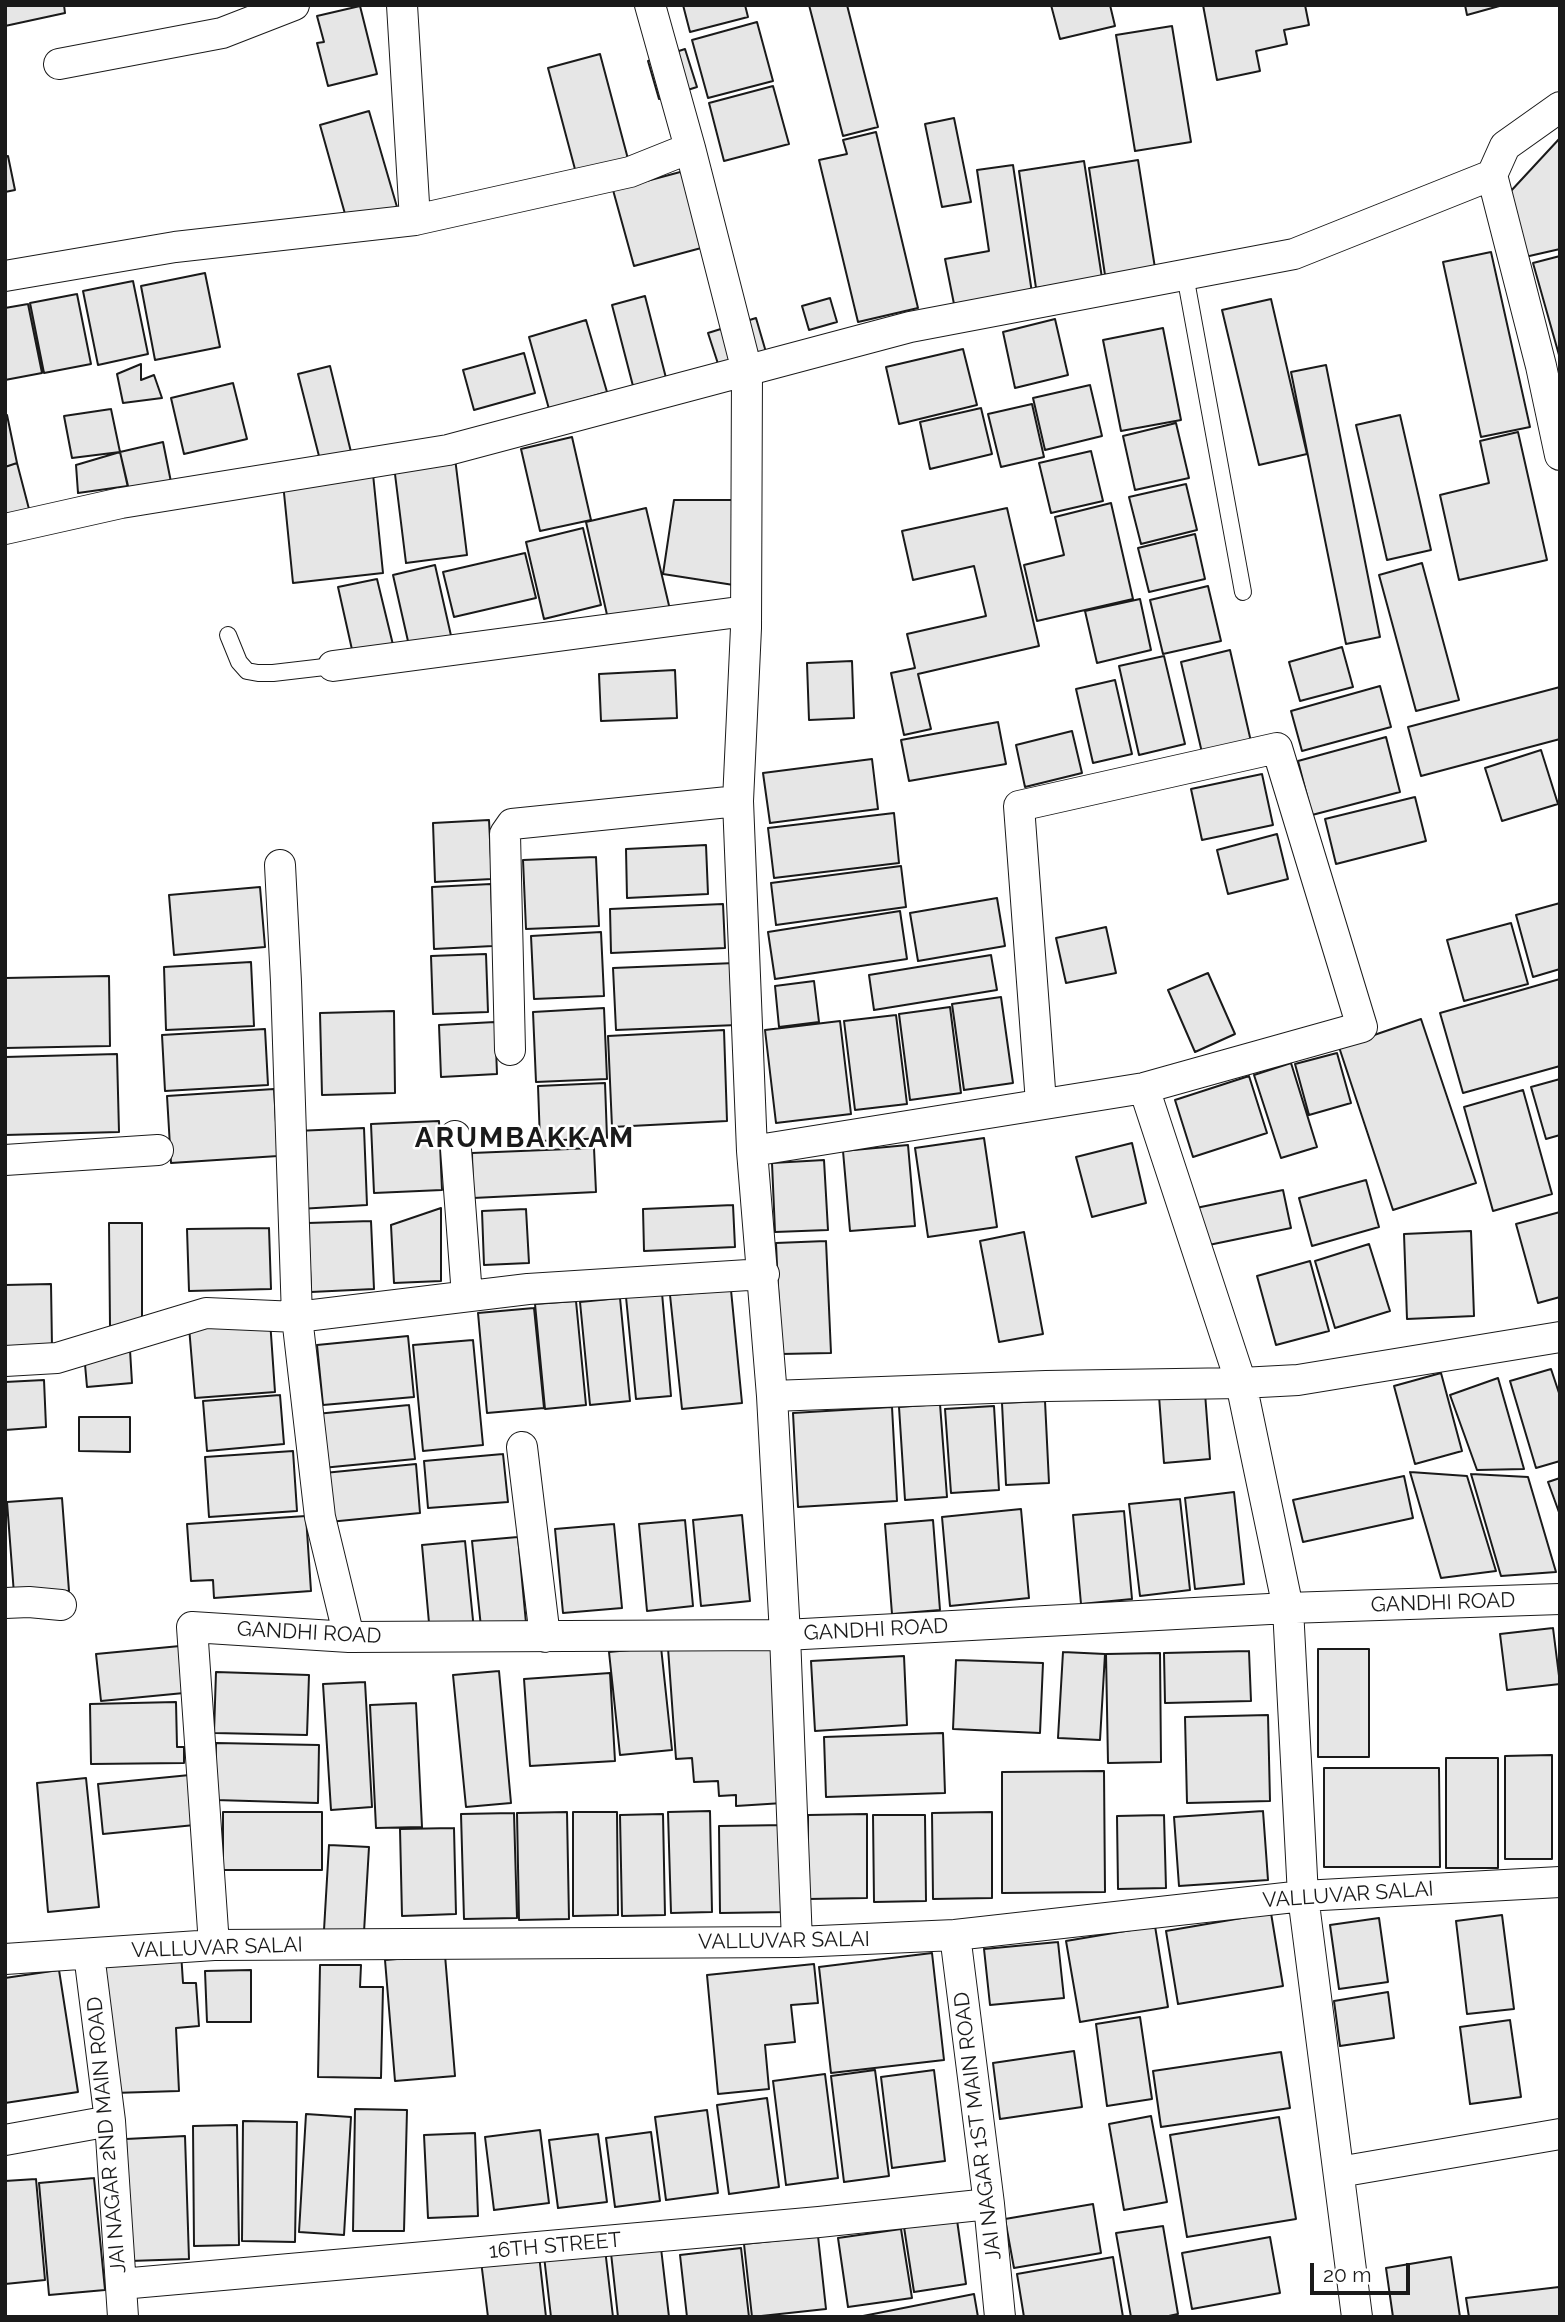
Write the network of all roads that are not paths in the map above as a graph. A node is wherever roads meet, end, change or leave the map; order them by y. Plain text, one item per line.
1 (294, 5) edge
2 (402, 5) edge
3 (650, 5) edge
4 (59, 64) dead end
5 (1560, 107) edge
6 (690, 148) junction
7 (1492, 175) junction
8 (415, 220) junction
9 (1185, 275) junction
10 (5, 276) edge
11 (1550, 364) edge
12 (747, 371) junction
13 (1560, 455) edge
14 (5, 529) edge
15 (1243, 592) dead end
16 (746, 611) junction
17 (228, 635) dead end
18 (333, 666) joint
19 (738, 801) junction
20 (279, 865) dead end
21 (510, 1050) dead end
22 (1144, 1087) junction
23 (1041, 1103) junction
24 (455, 1136) dead end
25 (158, 1150) dead end
26 (752, 1150) junction
27 (5, 1160) edge
28 (764, 1274) junction
29 (467, 1296) junction
30 (297, 1317) junction
31 (1560, 1337) edge
32 (5, 1361) edge
33 (1241, 1383) junction
34 (772, 1396) junction
35 (522, 1447) dead end
36 (1560, 1599) edge
37 (5, 1603) edge
38 (61, 1605) dead end
39 (1288, 1608) junction
40 (785, 1635) junction
41 (349, 1637) junction
42 (545, 1637) junction
43 (1560, 1882) edge
44 (1303, 1896) junction
45 (954, 1935) junction
46 (797, 1942) junction
47 (214, 1945) junction
48 (89, 1954) junction
49 (5, 1959) edge
50 (110, 2121) junction
51 (1560, 2134) edge
52 (5, 2140) edge
53 (1339, 2172) junction
54 (989, 2204) junction
55 (121, 2284) junction
56 (123, 2317) edge
57 (1000, 2317) edge
58 (1357, 2317) edge

1 - 4 street
2 - 8 street
3 - 6 street
5 - 7 street
6 - 8 street
6 - 12 street
7 - 9 street
7 - 11 street
8 - 10 street
9 - 12 street
9 - 15 lane
11 - 13 street
12 - 14 street
12 - 16 street
16 - 18 street
16 - 19 street
17 - 18 lane
19 - 21 street
19 - 26 street
20 - 30 street
22 - 23 street
22 - 23 street
22 - 33 street
23 - 26 street
24 - 29 street
25 - 27 street
26 - 28 street
28 - 29 street
28 - 34 street
29 - 30 street
30 - 32 street
30 - 41 street
31 - 33 street
33 - 34 street
33 - 39 street
34 - 40 street
35 - 42 street
36 - 39 street, GANDHI ROAD
37 - 38 street
39 - 40 street, GANDHI ROAD
39 - 44 street
40 - 42 street, GANDHI ROAD
40 - 46 street
41 - 42 street, GANDHI ROAD
41 - 47 street, GANDHI ROAD
43 - 44 street, VALLUVAR SALAI
44 - 45 street, VALLUVAR SALAI
44 - 53 street
45 - 46 street, VALLUVAR SALAI
45 - 54 street, JAI NAGAR 1ST MAIN ROAD
46 - 47 street, VALLUVAR SALAI
47 - 48 street, VALLUVAR SALAI
48 - 49 street, VALLUVAR SALAI
48 - 50 street, JAI NAGAR 2ND MAIN ROAD
50 - 52 street
50 - 55 street, JAI NAGAR 2ND MAIN ROAD
51 - 53 street
53 - 58 street
54 - 55 street, 16TH STREET
54 - 57 street, JAI NAGAR 1ST MAIN ROAD
55 - 56 street, JAI NAGAR 2ND MAIN ROAD

